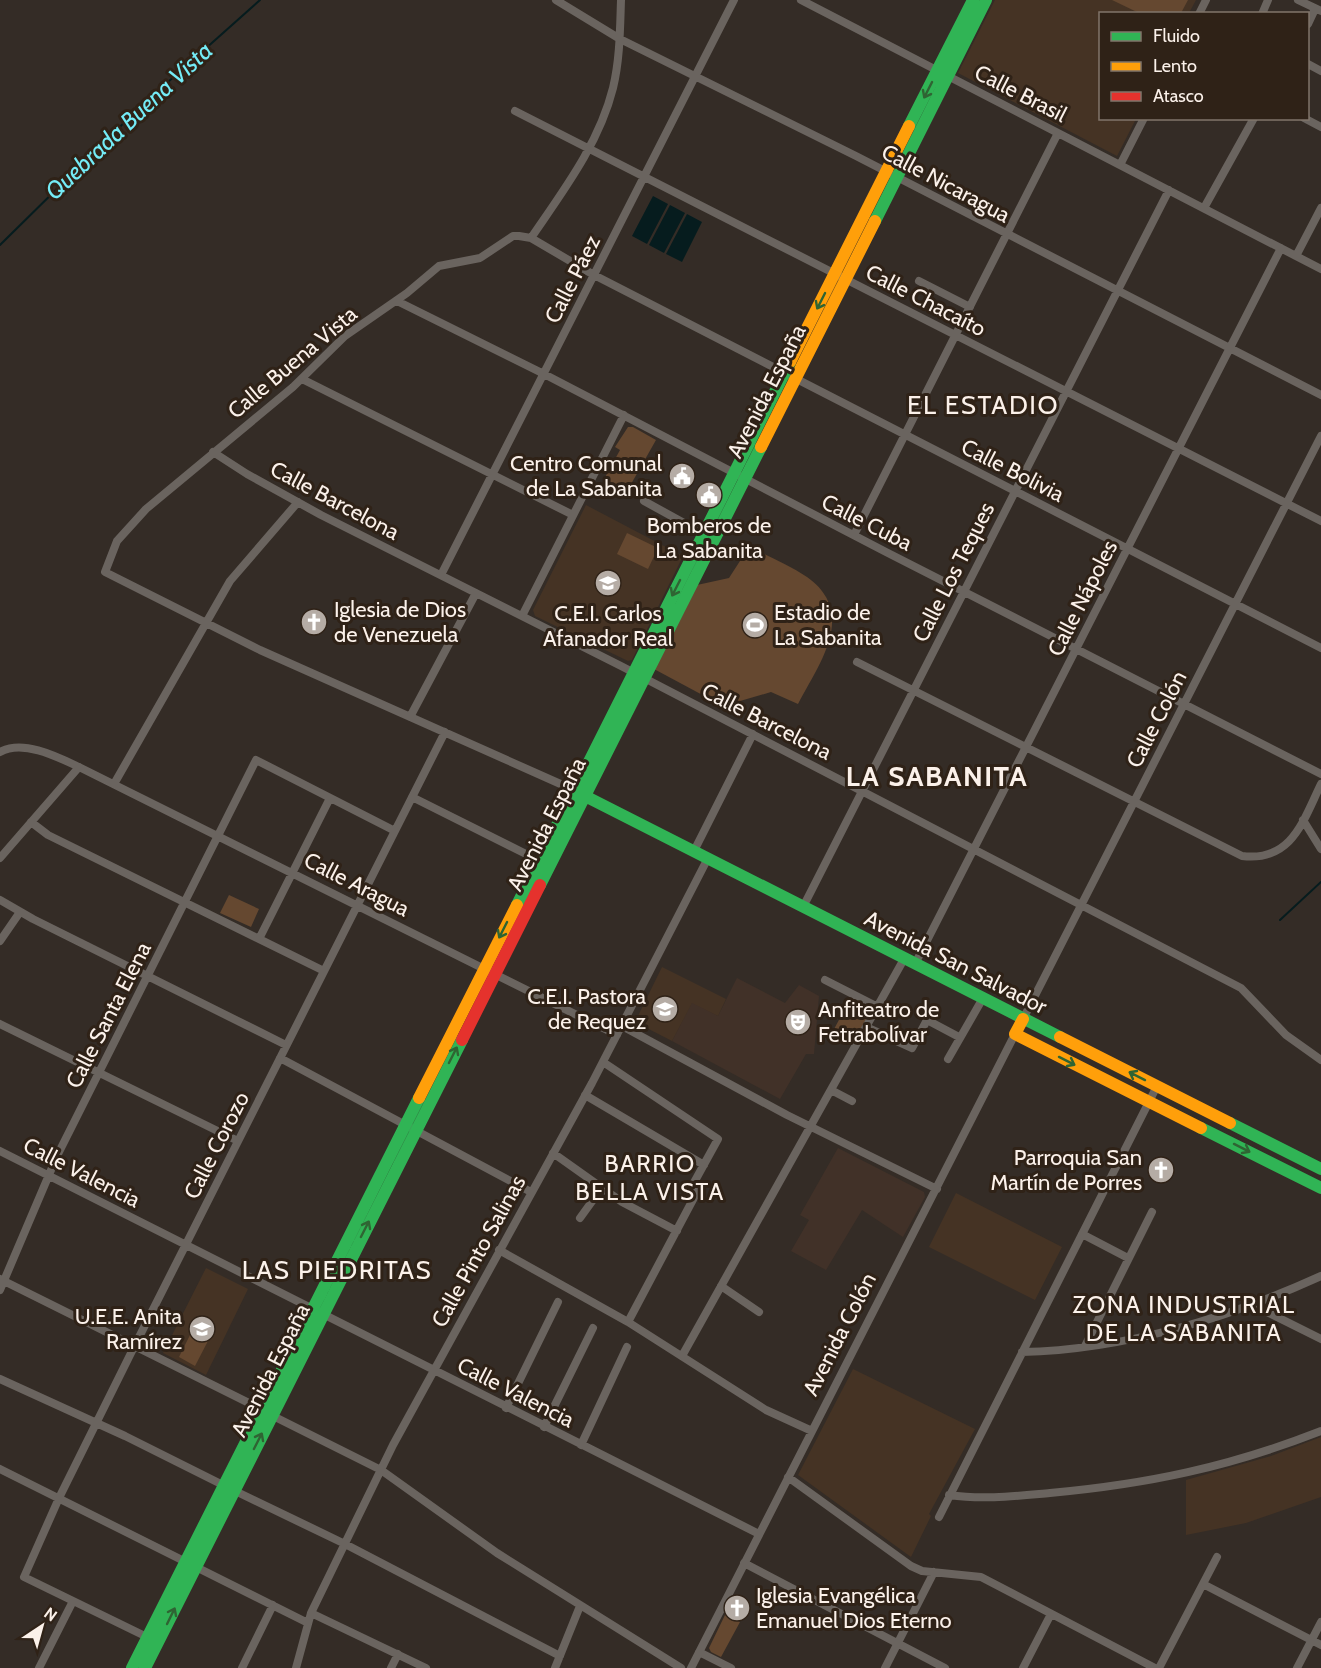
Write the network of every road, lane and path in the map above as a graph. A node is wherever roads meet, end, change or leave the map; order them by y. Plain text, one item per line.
1 (556, 0) edge
2 (621, 0) edge
3 (734, 0) edge
4 (801, 0) edge
5 (973, 0) edge
6 (986, 0) edge
7 (1298, 0) edge
8 (1318, 10) edge
9 (1309, 23) edge
10 (620, 39) junction
11 (943, 73) junction
12 (695, 76) junction
13 (515, 111) dead end
14 (1143, 120) edge
15 (1253, 120) edge
16 (1058, 133) junction
17 (590, 147) junction
18 (1120, 165) junction
19 (892, 174) junction
20 (645, 176) junction
21 (1169, 190) junction
22 (1204, 208) junction
23 (1321, 208) edge
24 (1007, 235) junction
25 (531, 238) junction
26 (1281, 248) junction
27 (1296, 256) junction
28 (1321, 269) edge
29 (594, 274) junction
30 (841, 276) junction
31 (919, 281) dead end
32 (1117, 292) junction
33 (397, 301) junction
34 (970, 307) junction
35 (956, 335) junction
36 (1229, 349) junction
37 (544, 374) junction
38 (791, 375) junction
39 (302, 379) junction
40 (1066, 391) junction
41 (1321, 395) edge
42 (624, 415) junction
43 (905, 434) junction
44 (1321, 436) edge
45 (1178, 448) junction
46 (213, 452) junction
47 (493, 474) junction
48 (740, 475) junction
49 (1015, 491) junction
50 (644, 501) dead end
51 (298, 502) junction
52 (1286, 504) junction
53 (573, 515) junction
54 (1321, 521) edge
55 (704, 534) junction
56 (854, 535) junction
57 (1128, 548) junction
58 (441, 575) junction
59 (964, 591) junction
60 (476, 593) junction
61 (1235, 604) junction
62 (522, 616) junction
63 (205, 624) junction
64 (1077, 648) junction
65 (1321, 648) edge
66 (857, 662) dead end
67 (639, 675) junction
68 (914, 690) junction
69 (1184, 703) junction
70 (410, 717) junction
71 (445, 732) junction
72 (753, 734) junction
73 (1026, 747) junction
74 (0, 752) edge
75 (79, 767) junction
76 (1321, 774) edge
77 (114, 784) junction
78 (1321, 784) edge
79 (862, 791) junction
80 (579, 793) junction
81 (412, 797) junction
82 (330, 798) junction
83 (1133, 802) junction
84 (1303, 820) junction
85 (31, 822) junction
86 (395, 831) junction
87 (219, 835) junction
88 (1321, 849) edge
89 (974, 850) junction
90 (693, 851) junction
91 (0, 858) edge
92 (708, 858) junction
93 (538, 860) junction
94 (292, 872) junction
95 (0, 900) edge
96 (184, 903) junction
97 (357, 905) junction
98 (1080, 906) junction
99 (803, 907) junction
100 (20, 912) junction
101 (259, 939) junction
102 (0, 941) edge
103 (910, 961) junction
104 (324, 971) junction
105 (489, 971) junction
106 (147, 976) junction
107 (825, 980) dead end
108 (983, 998) junction
109 (878, 1006) junction
110 (1023, 1019) junction
111 (0, 1024) edge
112 (622, 1026) junction
113 (866, 1027) junction
114 (1015, 1034) junction
115 (617, 1035) junction
116 (959, 1038) junction
117 (286, 1045) junction
118 (280, 1058) junction
119 (948, 1059) dead end
120 (1321, 1060) edge
121 (603, 1062) junction
122 (98, 1074) junction
123 (1157, 1086) junction
124 (831, 1090) junction
125 (585, 1095) junction
126 (852, 1101) dead end
127 (1149, 1102) junction
128 (410, 1126) junction
129 (810, 1127) junction
130 (238, 1142) junction
131 (0, 1151) edge
132 (553, 1153) junction
133 (704, 1165) junction
134 (1321, 1169) edge
135 (49, 1176) junction
136 (1321, 1188) edge
137 (601, 1189) junction
138 (936, 1189) junction
139 (531, 1192) junction
140 (1152, 1212) dead end
141 (580, 1218) dead end
142 (677, 1230) junction
143 (1082, 1234) junction
144 (186, 1245) junction
145 (499, 1250) junction
146 (1128, 1258) junction
147 (1321, 1276) edge
148 (2, 1280) edge
149 (721, 1286) junction
150 (0, 1290) edge
151 (558, 1302) dead end
152 (1251, 1304) junction
153 (317, 1311) junction
154 (759, 1312) dead end
155 (628, 1322) junction
156 (593, 1328) dead end
157 (1321, 1339) edge
158 (1085, 1346) junction
159 (134, 1347) junction
160 (627, 1347) dead end
161 (1022, 1352) junction
162 (682, 1356) junction
163 (433, 1371) junction
164 (0, 1379) edge
165 (506, 1408) junction
166 (266, 1412) junction
167 (98, 1423) junction
168 (544, 1427) junction
169 (812, 1431) junction
170 (1321, 1431) edge
171 (581, 1445) junction
172 (0, 1468) edge
173 (381, 1470) junction
174 (788, 1478) junction
175 (228, 1487) junction
176 (949, 1495) junction
177 (59, 1498) junction
178 (939, 1516) dead end
179 (759, 1534) junction
180 (345, 1544) junction
181 (1217, 1557) dead end
182 (744, 1563) junction
183 (190, 1564) junction
184 (934, 1572) junction
185 (1203, 1584) junction
186 (73, 1601) junction
187 (273, 1605) junction
188 (580, 1606) junction
189 (311, 1613) junction
190 (1051, 1614) junction
191 (1321, 1622) edge
192 (308, 1623) junction
193 (147, 1637) junction
194 (1312, 1640) junction
195 (898, 1643) junction
196 (1321, 1645) edge
197 (699, 1652) junction
198 (398, 1654) junction
199 (560, 1656) junction
200 (42, 1667) edge
201 (132, 1668) edge
202 (145, 1668) edge
203 (242, 1668) edge
204 (296, 1668) edge
205 (391, 1668) edge
206 (426, 1668) edge
207 (555, 1668) edge
208 (681, 1668) edge
209 (691, 1668) edge
210 (731, 1668) edge
211 (885, 1668) edge
212 (945, 1668) edge
213 (1023, 1668) edge
214 (1157, 1668) edge
215 (1297, 1668) edge

1 - 10 street, Calle Nicaragua
2 - 10 street
3 - 12 street, Calle Páez
4 - 11 street, Calle Brasil
5 - 11 main road, Avenida España
6 - 11 main road, Avenida España
7 - 8 street
8 - 9 street
10 - 12 street, Calle Nicaragua
10 - 17 street
11 - 16 street, Calle Brasil
11 - 19 main road, Avenida España
12 - 19 street, Calle Nicaragua
12 - 20 street, Calle Páez
13 - 17 street, Calle Chacaíto
14 - 18 street
15 - 22 street
16 - 18 street, Calle Brasil
16 - 24 street
17 - 20 street, Calle Chacaíto
17 - 25 street
18 - 21 street, Calle Brasil
19 - 24 street, Calle Nicaragua
19 - 30 main road, Avenida España
20 - 29 street, Calle Páez
20 - 30 street, Calle Chacaíto
21 - 22 street, Calle Brasil
21 - 32 street, Calle Los Teques
22 - 26 street, Calle Brasil
23 - 27 street
24 - 32 street, Calle Nicaragua
24 - 34 street
25 - 29 street, Calle Bolivia
25 - 33 street, Calle Buena Vista
26 - 27 street, Calle Brasil
26 - 36 street, Calle Nápoles
27 - 28 street, Calle Brasil
29 - 37 street, Calle Páez
29 - 38 street, Calle Bolivia
30 - 35 street, Calle Chacaíto
30 - 38 main road, Avenida España
31 - 34 street
32 - 36 street, Calle Nicaragua
32 - 40 street, Calle Los Teques
33 - 37 street, Calle Cuba
33 - 39 street, Calle Buena Vista
34 - 35 street
35 - 40 street, Calle Chacaíto
35 - 43 street
36 - 41 street, Calle Nicaragua
36 - 45 street, Calle Nápoles
37 - 42 street, Calle Cuba
37 - 47 street, Calle Páez
38 - 43 street, Calle Bolivia
38 - 48 main road, Avenida España
39 - 46 street, Calle Buena Vista
39 - 47 street
40 - 45 street, Calle Chacaíto
40 - 49 street, Calle Los Teques
42 - 48 street, Calle Cuba
42 - 53 street
43 - 49 street, Calle Bolivia
43 - 56 street
44 - 52 street, Calle Colón
45 - 52 street, Calle Chacaíto
45 - 57 street, Calle Nápoles
46 - 51 street, Calle Barcelona
46 - 63 street, Calle Buena Vista
47 - 53 street
47 - 58 street, Calle Páez
48 - 55 main road, Avenida España
48 - 56 street, Calle Cuba
48 - 67 main road, Avenida España
49 - 57 street, Calle Bolivia
49 - 59 street, Calle Los Teques
50 - 55 street
51 - 58 street, Calle Barcelona
51 - 63 street
52 - 54 street, Calle Chacaíto
52 - 61 street, Calle Colón
53 - 62 street
55 -> 67 main road, Avenida España
56 - 59 street, Calle Cuba
57 - 61 street, Calle Bolivia
57 - 64 street, Calle Nápoles
58 - 60 street, Calle Barcelona
59 - 64 street, Calle Cuba
59 - 68 street, Calle Los Teques
60 - 62 street, Calle Barcelona
60 - 70 street
61 - 65 street, Calle Bolivia
61 - 69 street, Calle Colón
62 - 67 street, Calle Barcelona
63 - 70 street
63 - 77 street
64 - 69 street, Calle Cuba
64 - 73 street, Calle Nápoles
66 - 68 street
67 - 72 street, Calle Barcelona
67 - 80 main road, Avenida España
68 - 73 street
68 - 79 street, Calle Los Teques
69 - 76 street, Calle Cuba
69 - 83 street, Calle Colón
70 - 71 street
71 - 80 street
71 - 81 street, Calle Corozo
72 - 79 street, Calle Barcelona
72 - 90 street
73 - 83 street
73 - 89 street, Calle Nápoles
74 - 75 street, Calle Aragua
75 - 77 street, Calle Aragua
75 - 85 street
77 - 87 street, Calle Aragua
78 - 84 street
79 - 89 street, Calle Barcelona
79 - 99 street, Calle Los Teques
80 - 90 main road, Avenida San Salvador
80 - 93 main road, Avenida España
80 - 105 main road, Avenida España
81 - 86 street, Calle Corozo
81 - 93 street
82 - 86 street
82 - 87 street, Calle Santa Elena
82 - 94 street
83 - 84 street
83 - 98 street, Calle Colón
84 - 88 street
85 - 91 street
85 - 96 street
86 - 97 street, Calle Corozo
87 - 94 street, Calle Aragua
87 - 96 street, Calle Santa Elena
89 - 98 street, Calle Barcelona
89 - 103 street, Calle Nápoles
90 - 92 main road, Avenida San Salvador
92 - 99 main road, Avenida San Salvador
92 - 112 street, Calle Pinto Salinas
93 -> 105 main road, Avenida España
94 - 97 street, Calle Aragua
94 - 101 street
95 - 100 street
96 - 101 street
96 - 106 street, Calle Santa Elena
97 - 104 street, Calle Corozo
97 - 105 street, Calle Aragua
98 - 110 street, Calle Colón
98 - 120 street, Calle Barcelona
99 - 103 main road, Avenida San Salvador
100 - 102 street
100 - 106 street
101 - 104 street
103 - 108 main road, Avenida San Salvador
103 - 109 street, Calle Nápoles
104 - 117 street, Calle Corozo
105 - 115 street, Calle Aragua
105 - 128 main road, Avenida España
106 - 117 street
106 - 122 street, Calle Santa Elena
107 - 109 street
108 - 110 main road, Avenida San Salvador
108 - 116 street
109 - 113 street, Calle Nápoles
110 - 114 main road, Avenida Colón
123 -> 110 main road, Avenida San Salvador
111 - 122 street
112 - 115 street, Calle Pinto Salinas
112 - 129 street
113 - 116 street
113 - 124 street, Calle Nápoles
114 -> 127 main road, Avenida San Salvador
114 - 138 street, Avenida Colón
115 - 121 street, Calle Pinto Salinas
116 - 119 street
117 - 118 street, Calle Corozo
118 - 128 street
118 - 130 street, Calle Corozo
121 - 125 street, Calle Pinto Salinas
121 - 133 street
122 - 130 street
122 - 135 street, Calle Santa Elena
123 - 127 street
123 - 134 main road, Avenida San Salvador
124 - 126 street
124 - 129 street, Calle Nápoles
125 - 132 street, Calle Pinto Salinas
125 - 133 street
127 -> 136 main road, Avenida San Salvador
127 - 143 street
128 - 139 street
128 - 153 main road, Avenida España
129 - 138 street
129 - 149 street, Calle Nápoles
130 - 144 street, Calle Corozo
131 - 135 street, Calle Valencia
132 - 137 street
132 - 139 street, Calle Pinto Salinas
133 - 142 street
135 - 144 street, Calle Valencia
135 - 148 street, Calle Santa Elena
137 - 141 street
137 - 142 street
138 - 169 street, Avenida Colón
139 - 145 street, Calle Pinto Salinas
140 - 146 street
142 - 155 street
143 - 146 street
143 - 161 street
144 - 153 street, Calle Valencia
144 - 159 street, Calle Corozo
145 - 155 street
145 - 163 street, Calle Pinto Salinas
146 - 158 street
147 - 152 street
148 - 150 street, Calle Santa Elena
148 - 159 street
149 - 154 street
149 - 162 street, Calle Nápoles
151 - 165 street
152 - 157 street
152 - 158 street
153 - 163 street, Calle Valencia
153 - 166 main road, Avenida España
155 - 162 street
156 - 168 street
158 - 161 street
159 - 166 street
159 - 167 street, Calle Corozo
160 - 171 street
161 - 176 street
162 - 169 street
163 - 165 street, Calle Valencia
163 - 173 street, Calle Pinto Salinas
164 - 167 street
165 - 168 street, Calle Valencia
166 - 173 street
166 - 175 main road, Avenida España
167 - 175 street
167 - 177 street, Calle Corozo
168 - 171 street, Calle Valencia
169 - 174 street, Avenida Colón
170 - 176 street
171 - 179 street, Calle Valencia
172 - 177 street
173 - 180 street, Calle Pinto Salinas
173 - 188 street
174 - 179 street, Avenida Colón
174 - 184 street
175 - 180 street
175 - 183 main road, Avenida España
176 - 178 street
177 - 183 street
177 - 186 street, Calle Corozo
179 - 182 street, Avenida Colón
180 - 189 street, Calle Pinto Salinas
180 - 199 street
181 - 185 street
182 - 195 street
182 - 197 street, Avenida Colón
183 - 187 street
183 - 193 main road, Avenida España
202 -> 183 main road, Avenida España
184 - 190 street
184 - 195 street
185 - 194 street
185 - 214 street
186 - 193 street
186 - 200 street
187 - 192 street
187 - 203 street
188 - 199 street
188 - 208 street
189 - 192 street, Calle Pinto Salinas
189 - 198 street
190 - 213 street
190 - 214 street
191 - 194 street
192 - 204 street, Calle Pinto Salinas
193 - 201 main road, Avenida España
194 - 196 street
194 - 215 street
195 - 211 street
195 - 212 street
197 - 209 street, Avenida Colón
197 - 210 street
198 - 205 street
198 - 206 street
199 - 207 street

